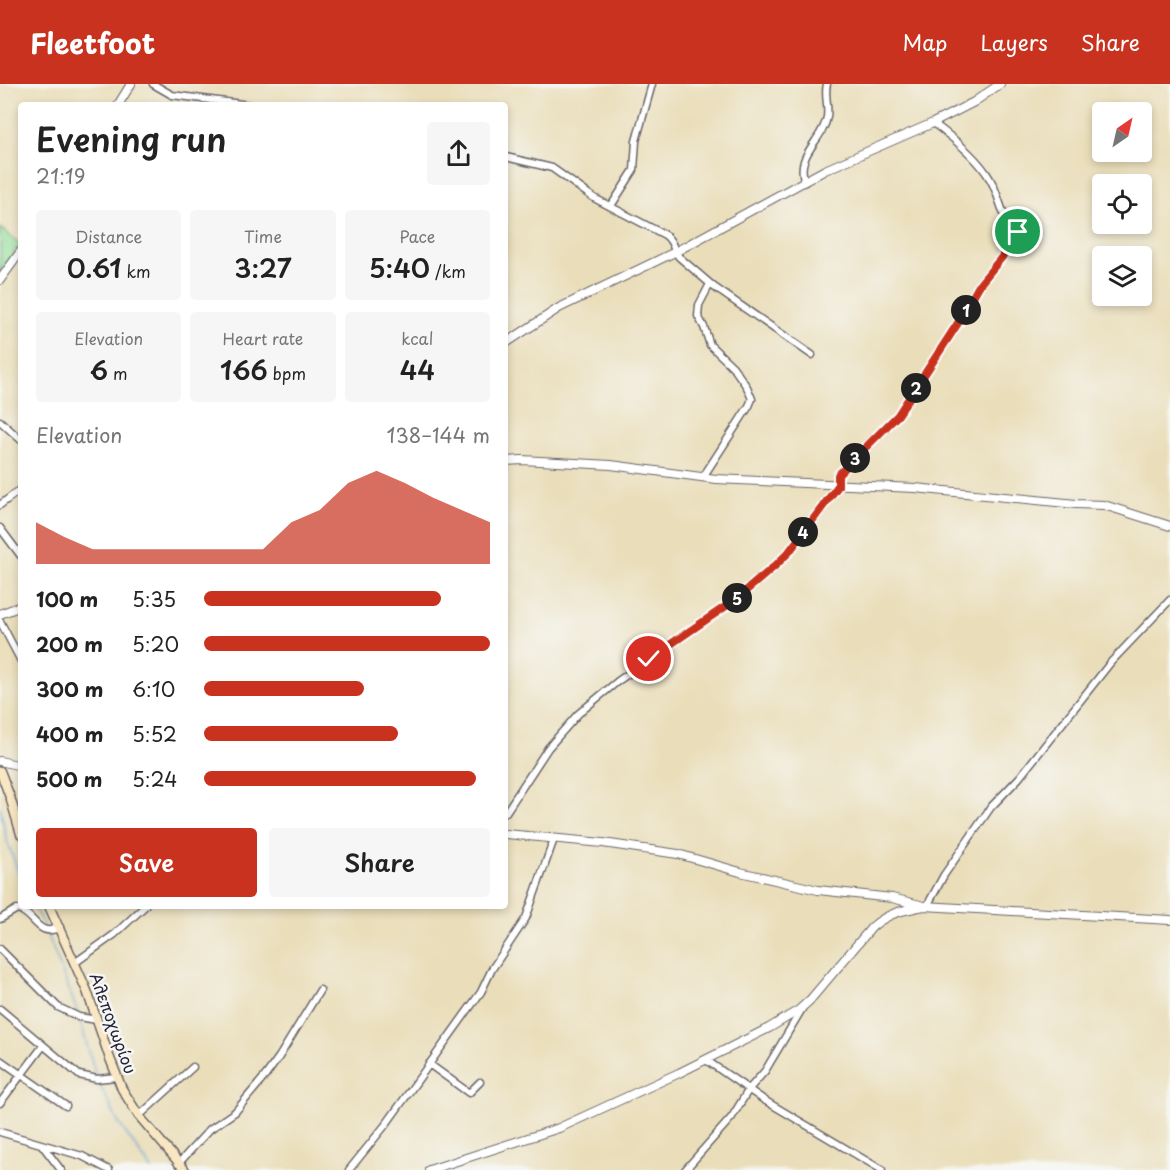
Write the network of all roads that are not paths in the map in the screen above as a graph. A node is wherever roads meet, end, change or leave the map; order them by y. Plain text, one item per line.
1 (131, 84) edge
2 (153, 84) edge
3 (652, 84) edge
4 (827, 84) edge
5 (1000, 84) edge
6 (120, 102) edge
7 (226, 102) edge
8 (933, 123) junction
9 (508, 157) edge
10 (804, 182) junction
11 (611, 206) junction
12 (1005, 219) junction
13 (1008, 248) junction
14 (675, 252) junction
15 (18, 255) edge
16 (0, 280) edge
17 (710, 284) junction
18 (508, 342) edge
19 (812, 356) dead end
20 (0, 421) edge
21 (18, 437) edge
22 (508, 461) edge
23 (703, 477) junction
24 (838, 486) junction
25 (18, 491) edge
26 (0, 505) edge
27 (1170, 526) edge
28 (0, 528) edge
29 (18, 552) edge
30 (1170, 600) edge
31 (18, 607) edge
32 (0, 614) edge
33 (0, 621) edge
34 (18, 655) edge
35 (0, 761) edge
36 (18, 765) edge
37 (0, 771) edge
38 (508, 809) edge
39 (18, 824) edge
40 (508, 834) edge
41 (554, 839) junction
42 (925, 906) junction
43 (51, 909) edge
44 (143, 909) edge
45 (0, 919) edge
46 (1170, 920) edge
47 (60, 927) junction
48 (0, 949) edge
49 (76, 962) junction
50 (320, 990) dead end
51 (803, 1007) junction
52 (0, 1009) edge
53 (97, 1020) junction
54 (43, 1046) junction
55 (0, 1060) edge
56 (706, 1060) junction
57 (429, 1064) junction
58 (193, 1067) dead end
59 (21, 1074) junction
60 (116, 1077) junction
61 (480, 1082) dead end
62 (749, 1089) junction
63 (0, 1103) edge
64 (66, 1106) dead end
65 (139, 1116) junction
66 (0, 1132) edge
67 (42, 1145) junction
68 (182, 1167) edge
69 (61, 1170) edge
70 (110, 1170) edge
71 (349, 1170) edge
72 (429, 1170) edge
73 (685, 1170) edge
74 (882, 1170) edge

1 - 6 street
2 - 7 street
3 - 11 street
4 - 10 street
5 - 8 street
8 - 10 street
8 - 12 street
9 - 11 street
10 - 14 street
11 - 14 street
12 - 13 street
12 - 13 street
13 - 24 street
14 - 17 street
14 - 18 street
15 - 16 street
17 - 19 street
17 - 23 street
20 - 21 street
22 - 23 street
23 - 24 street
24 - 27 street
24 - 38 street
25 - 26 street
28 - 29 street
30 - 42 street
31 - 32 street
33 - 34 street
35 - 36 street
37 - 39 main road
40 - 41 street
41 - 42 street
41 - 57 street
42 - 46 street
42 - 51 street
43 - 47 main road, Αλεποχωρίου
44 - 49 street
45 - 47 street
47 - 49 main road, Αλεποχωρίου
48 - 53 street
49 - 53 main road, Αλεποχωρίου
50 - 68 street
51 - 56 street
51 - 62 street
52 - 54 street
53 - 60 main road, Αλεποχωρίου
54 - 59 street
54 - 60 street
55 - 59 street
56 - 62 street
56 - 72 street
57 - 61 street
57 - 71 street
58 - 65 street
59 - 63 street
59 - 64 street
60 - 65 main road, Αλεποχωρίου
62 - 73 street
62 - 74 street
65 - 68 main road, Αλεποχωρίου
66 - 67 street
67 - 69 street
67 - 70 street

